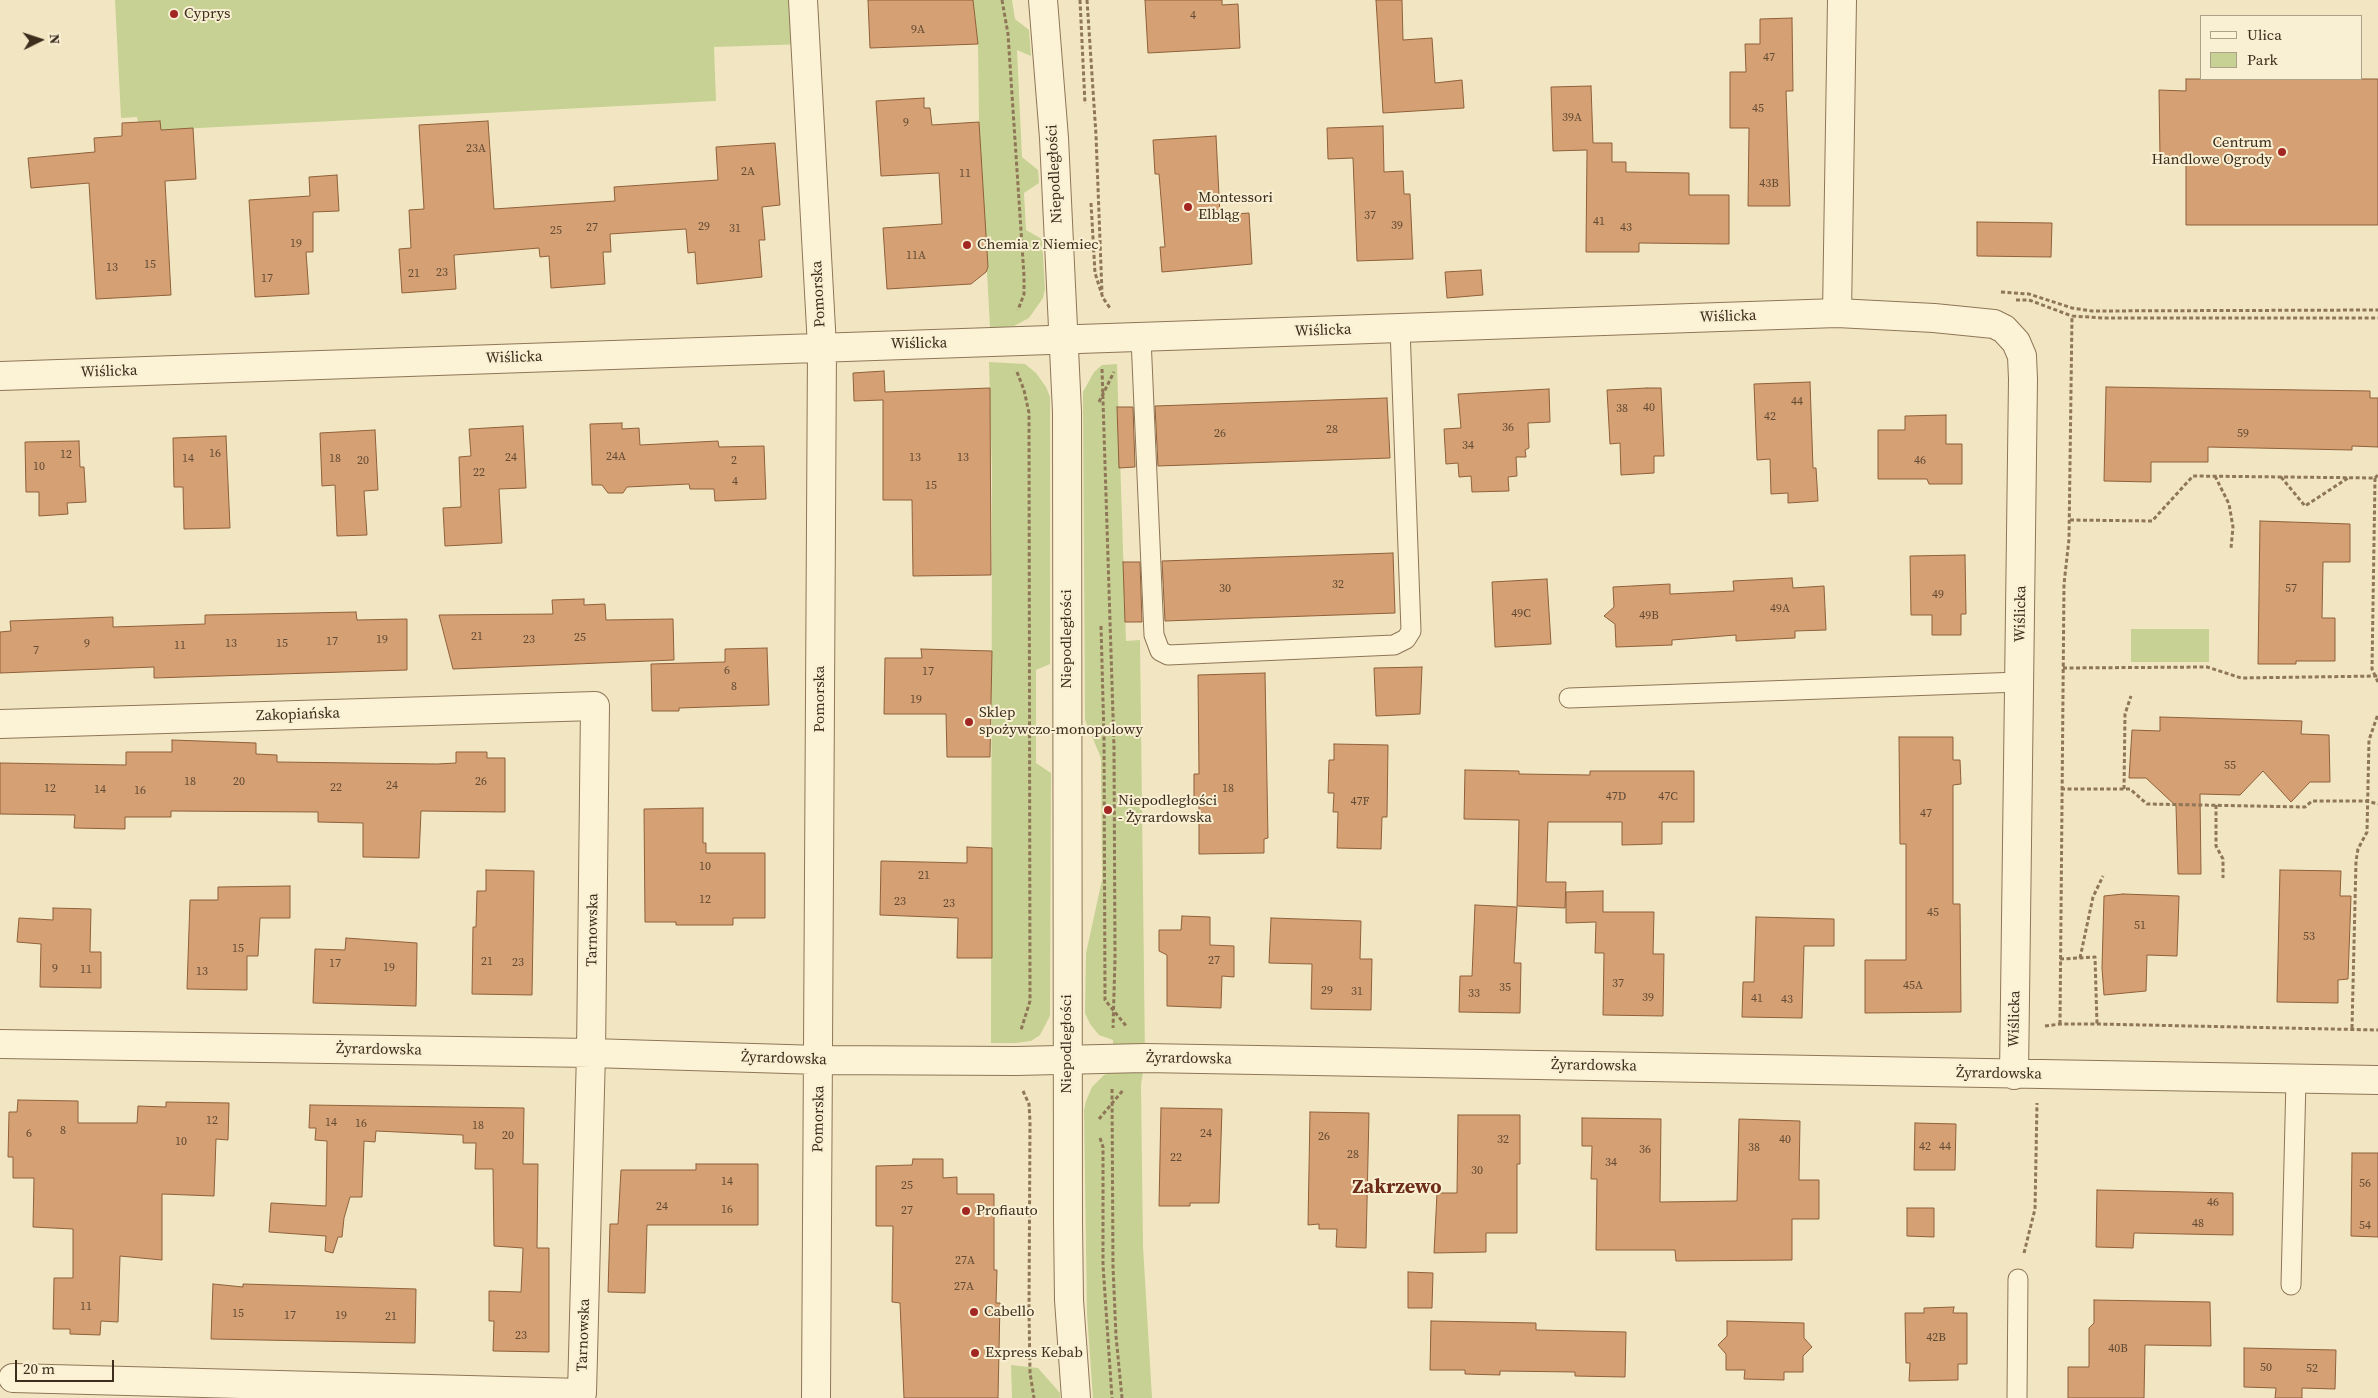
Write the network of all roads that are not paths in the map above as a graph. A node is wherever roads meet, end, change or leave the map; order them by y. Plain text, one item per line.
1 (803, 0) edge
2 (1043, 0) edge
3 (1842, 0) edge
4 (1837, 313) junction
5 (1400, 328) junction
6 (1120, 338) junction
7 (1064, 340) junction
8 (822, 347) junction
9 (0, 376) edge
10 (2020, 682) junction
11 (1569, 698) dead end
12 (595, 706) joint
13 (0, 724) edge
14 (0, 1044) edge
15 (592, 1053) junction
16 (1067, 1059) junction
17 (819, 1060) junction
18 (2014, 1075) junction
19 (2296, 1079) junction
20 (2378, 1080) edge
21 (2018, 1279) road end
22 (2291, 1286) dead end
23 (13, 1378) dead end
24 (816, 1398) edge
25 (1076, 1398) edge
26 (2017, 1398) edge

1 - 8 street, Pomorska
2 - 7 street, Niepodległości
3 - 4 street
4 - 5 street, Wiślicka
4 - 10 street, Wiślicka
5 - 6 street, Wiślicka
5 - 6 lane
6 - 7 street, Wiślicka
7 - 8 street, Wiślicka
7 - 16 street, Niepodległości
8 - 9 street, Wiślicka
8 - 17 street, Pomorska
10 - 11 lane
10 - 18 street, Wiślicka
12 - 13 street, Zakopiańska
12 - 15 street, Tarnowska
14 - 15 street, Żyrardowska
15 - 17 street, Żyrardowska
15 - 23 street, Tarnowska
16 - 17 street, Żyrardowska
16 - 18 street, Żyrardowska
16 - 25 street, Niepodległości
17 - 24 street, Pomorska
18 - 19 street, Żyrardowska
19 - 20 street, Żyrardowska
19 - 22 lane
21 - 26 lane

